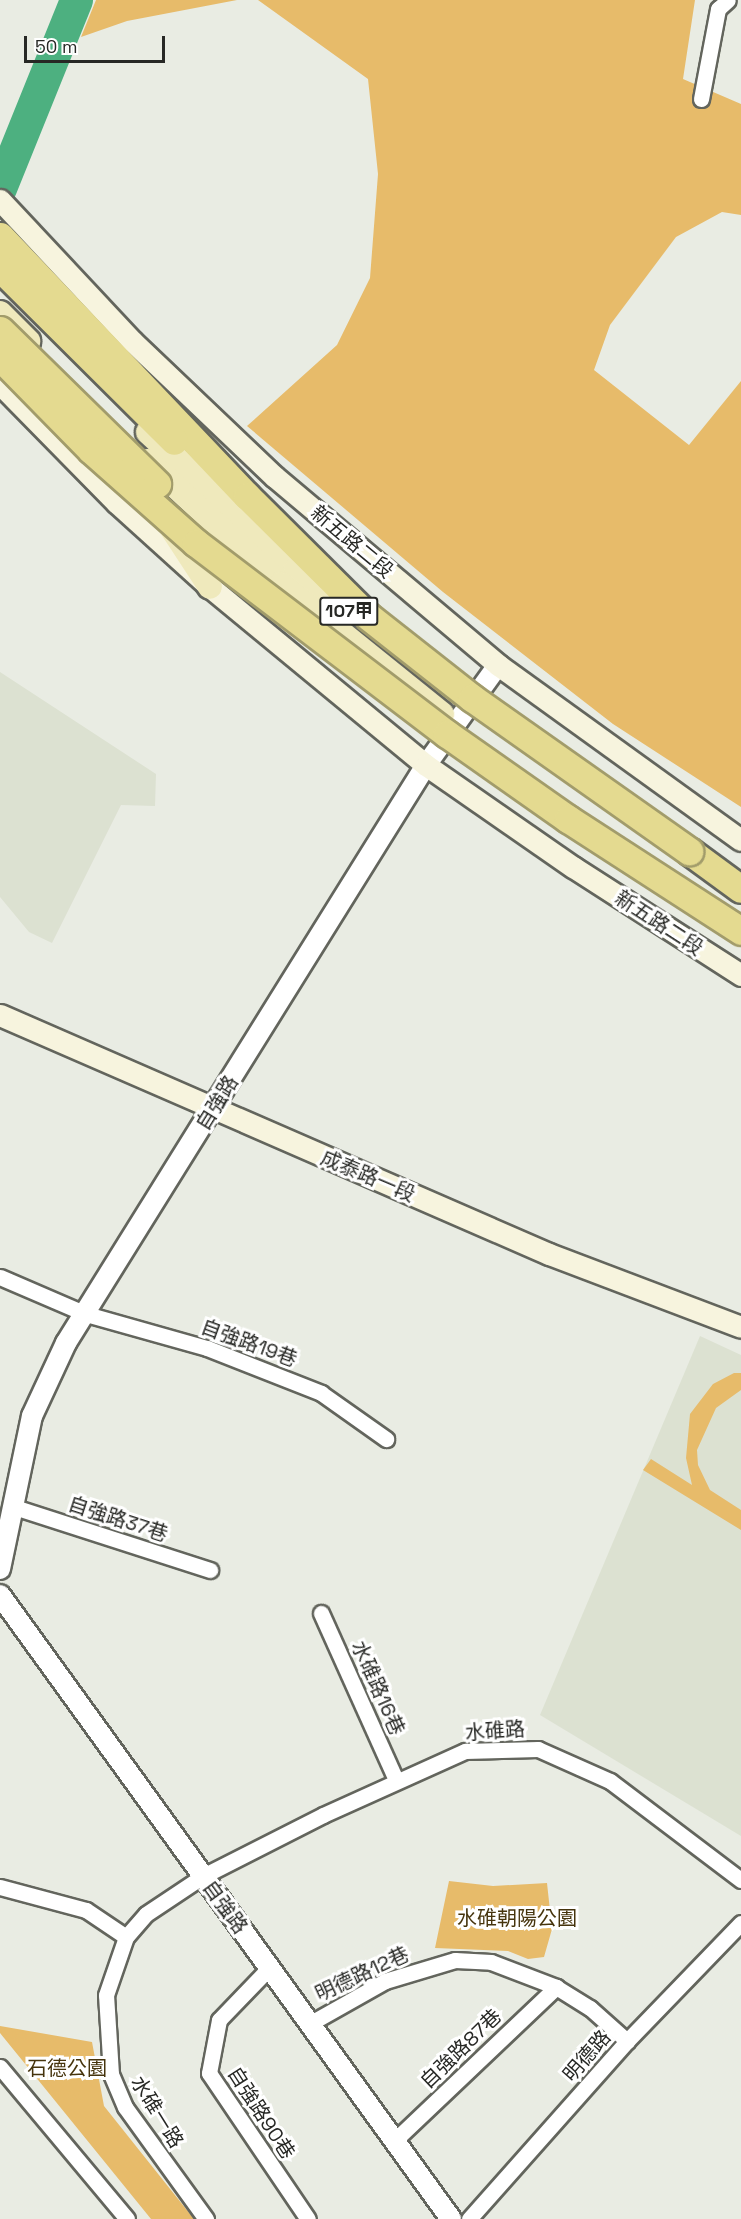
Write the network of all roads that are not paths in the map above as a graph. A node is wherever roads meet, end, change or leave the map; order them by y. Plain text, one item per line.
1 (728, 0) edge
2 (701, 99) dead end
3 (0, 200) edge
4 (0, 236) edge
5 (0, 268) edge
6 (0, 281) edge
7 (0, 313) edge
8 (0, 330) edge
9 (0, 357) edge
10 (0, 384) edge
11 (90, 404) junction
12 (210, 587) junction
13 (369, 617) junction
14 (346, 653) junction
15 (498, 665) junction
16 (460, 715) junction
17 (426, 765) junction
18 (741, 840) edge
19 (689, 851) junction
20 (741, 878) edge
21 (741, 889) edge
22 (741, 916) edge
23 (741, 931) edge
24 (741, 975) edge
25 (0, 1015) edge
26 (213, 1110) junction
27 (0, 1277) edge
28 (86, 1314) junction
29 (741, 1327) edge
30 (386, 1438) dead end
31 (14, 1507) junction
32 (0, 1569) edge
33 (210, 1570) dead end
34 (0, 1595) edge
35 (321, 1614) dead end
36 (396, 1780) junction
37 (203, 1876) junction
38 (741, 1880) edge
39 (0, 1887) edge
40 (741, 1923) edge
41 (126, 1937) junction
42 (269, 1968) junction
43 (556, 1987) junction
44 (309, 2024) junction
45 (627, 2041) junction
46 (0, 2067) edge
47 (394, 2141) junction
48 (127, 2219) edge
49 (206, 2219) edge
50 (308, 2219) edge
51 (451, 2219) edge
52 (470, 2219) edge

1 - 2 street
3 - 15 main road, 新五路二段 / 107甲
4 - 13 highway
5 - 13 highway
6 - 16 main road, 107甲
7 - 11 main road, 107甲
8 - 14 highway, bridge
9 - 14 highway, bridge
10 - 12 main road, 新五路二段
11 - 12 main road
11 - 16 main road, 107甲
12 - 17 main road, 新五路二段
13 - 19 highway, bridge
14 - 23 highway, bridge
15 - 16 street, 自強路
15 - 18 main road, 新五路二段 / 107甲
16 - 17 street, 自強路
16 - 21 main road, 107甲
16 - 22 main road, 107甲
17 - 24 main road, 新五路二段
17 - 26 street, 自強路
19 - 20 highway
19 - 21 highway
25 - 26 main road, 成泰路一段
26 - 28 street, 自強路
26 - 29 main road, 成泰路一段
27 - 28 street, 自強路19巷
28 - 30 street, 自強路19巷
28 - 31 street, 自強路
31 - 32 street, 自強路
31 - 33 street, 自強路37巷
34 - 37 street, 自強路
35 - 36 street, 水碓路16巷
36 - 37 street, 水碓路
36 - 38 street, 水碓路
37 - 41 street, 水碓一路
37 - 42 street, 自強路
39 - 41 street
40 - 45 street, 明德路
41 - 49 street, 水碓一路
42 - 44 street, 自強路
42 - 50 street, 自強路90巷
43 - 44 street, 明德路12巷
43 - 45 street, 明德路12巷
43 - 47 street, 自強路87巷
44 - 47 street, 自強路
45 - 52 street, 明德路
46 - 48 street
47 - 51 street, 自強路

